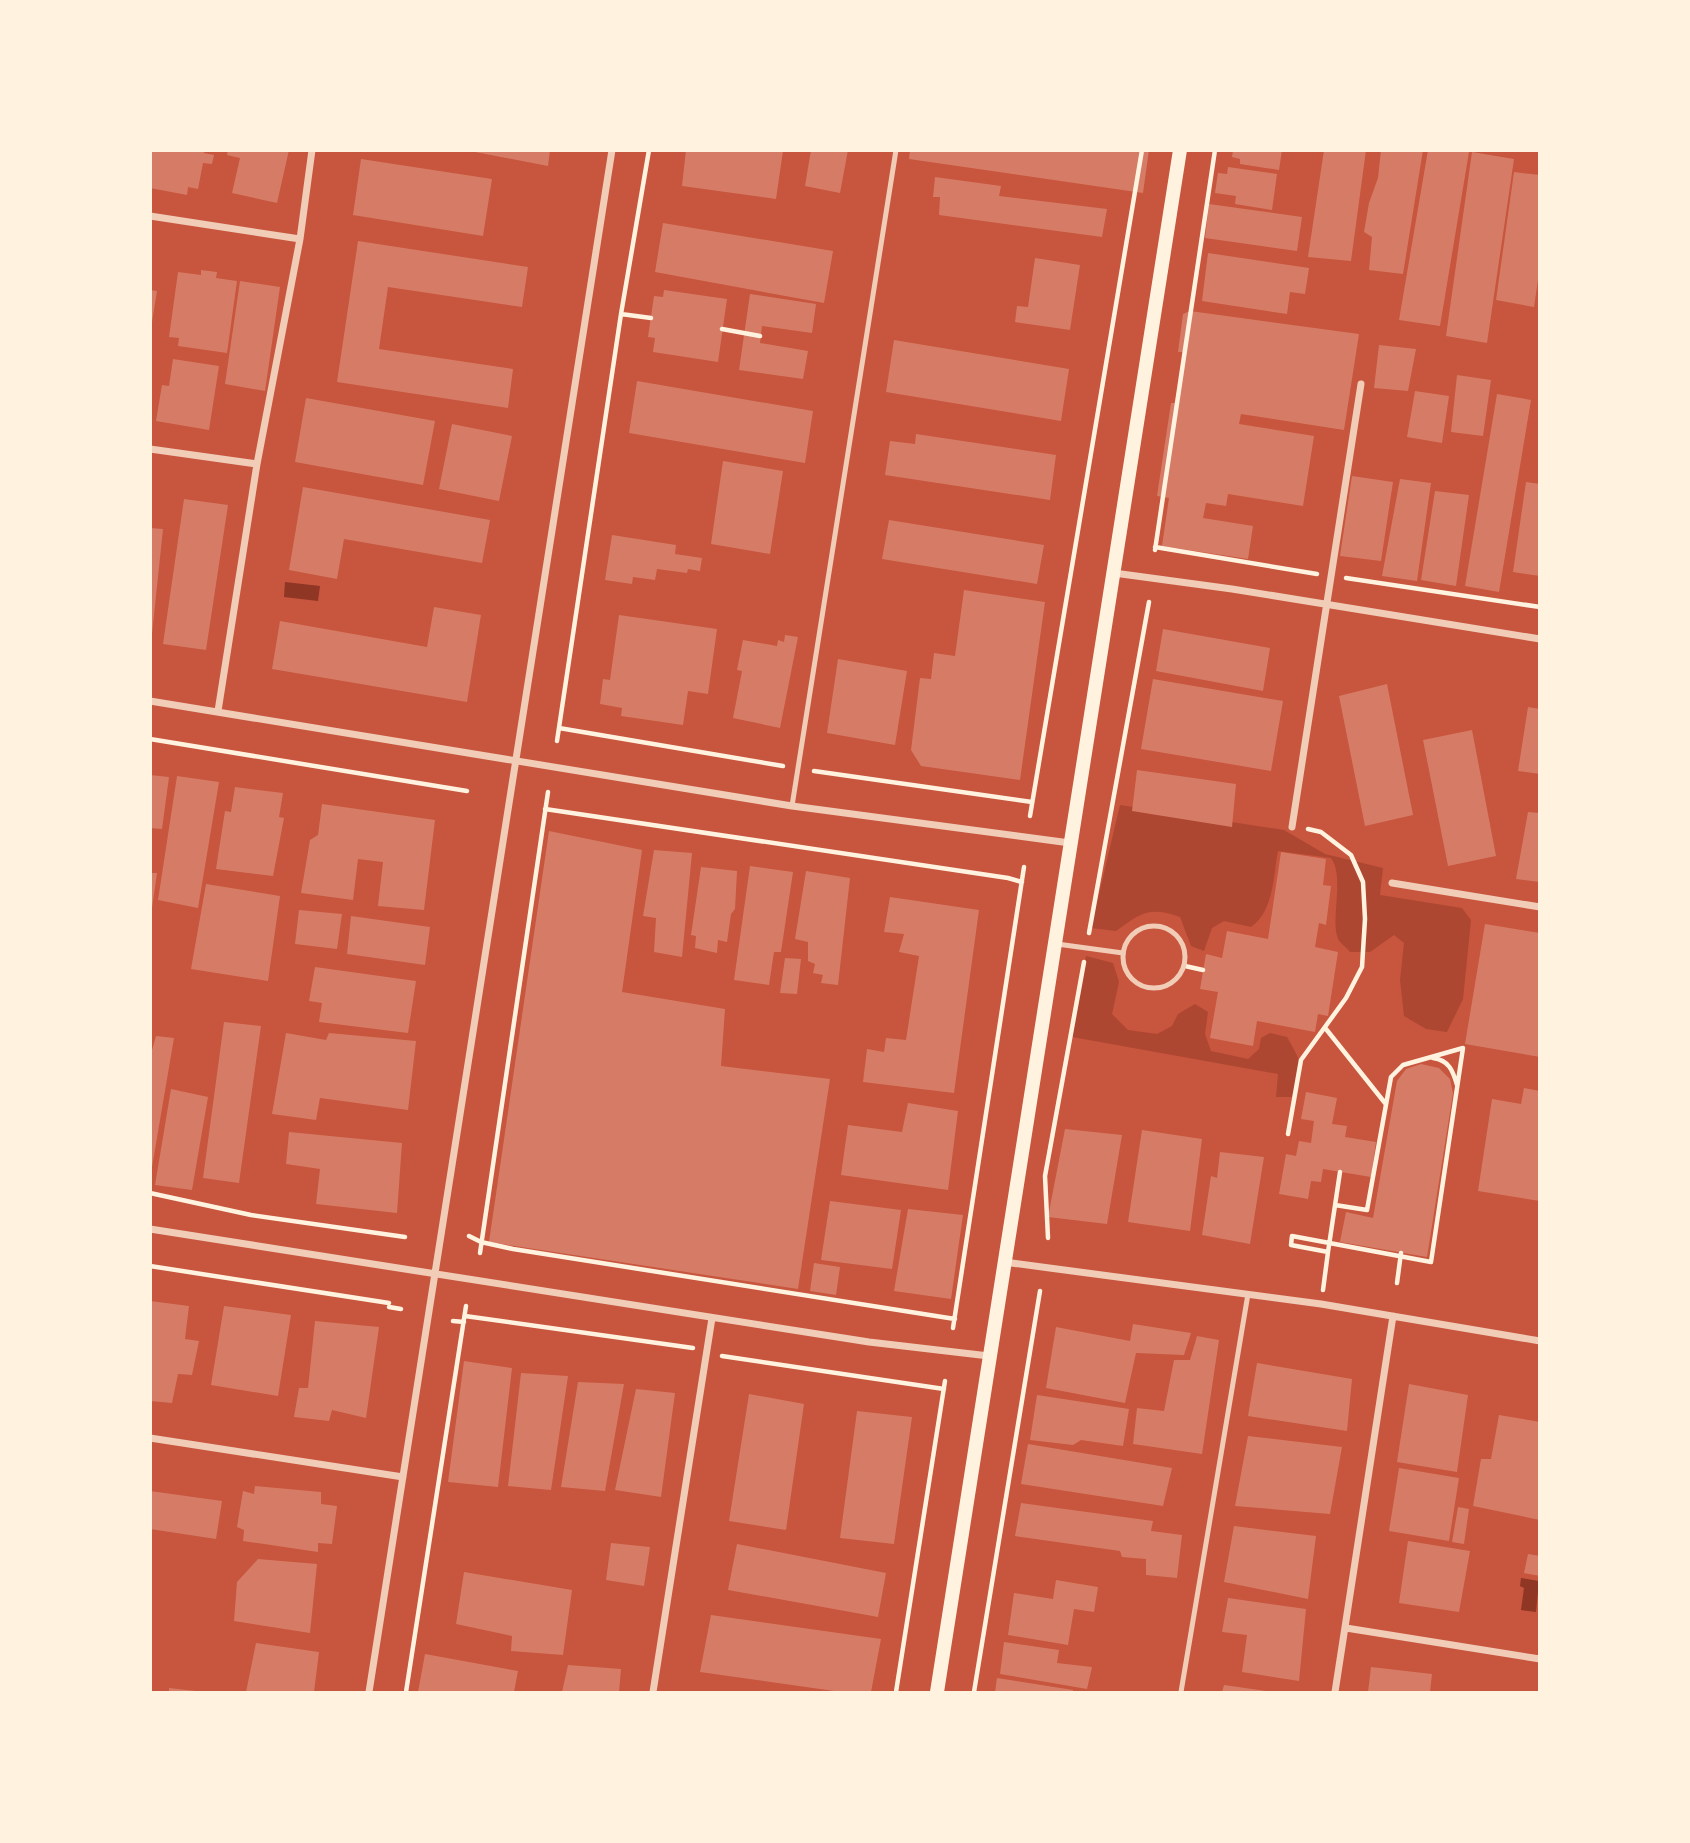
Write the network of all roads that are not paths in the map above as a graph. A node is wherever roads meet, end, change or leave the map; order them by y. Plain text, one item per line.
1 (312, 150) edge
2 (612, 150) edge
3 (896, 150) edge
4 (1180, 150) edge
5 (150, 216) edge
6 (300, 239) junction
7 (1361, 384) dead end
8 (150, 449) edge
9 (257, 464) junction
10 (1114, 573) junction
11 (1326, 605) junction
12 (1539, 639) edge
13 (150, 701) edge
14 (218, 710) junction
15 (516, 761) junction
16 (792, 806) junction
17 (1292, 827) road end
18 (1070, 843) junction
19 (1392, 883) dead end
20 (1539, 907) edge
21 (1054, 944) junction
22 (1123, 953) junction
23 (150, 1229) edge
24 (1004, 1262) junction
25 (434, 1274) junction
26 (1248, 1294) junction
27 (1393, 1316) junction
28 (712, 1318) junction
29 (1539, 1341) edge
30 (989, 1356) junction
31 (150, 1438) edge
32 (403, 1476) junction
33 (1346, 1629) junction
34 (1539, 1659) edge
35 (369, 1692) edge
36 (653, 1692) edge
37 (937, 1692) edge
38 (1181, 1692) edge
39 (1335, 1692) edge

1 - 6 street
2 - 15 street
3 - 16 lane
4 - 10 main road
5 - 6 street
6 - 9 street
7 - 11 street
8 - 9 street
9 - 14 street
10 - 11 street
10 - 18 main road
11 - 12 street
11 - 17 street
13 - 14 street
14 - 15 street
15 - 16 street
15 - 25 street
16 - 18 street
18 - 21 main road
19 - 20 street
21 - 22 lane
21 - 24 main road
22 - 22 lane
23 - 25 street
24 - 26 street
24 - 30 main road
25 - 28 street
25 - 32 street
26 - 27 street
26 - 38 lane
27 - 29 street
27 - 33 street
28 - 30 street
28 - 36 street
30 - 37 main road
31 - 32 street
32 - 35 street
33 - 34 street
33 - 39 street

